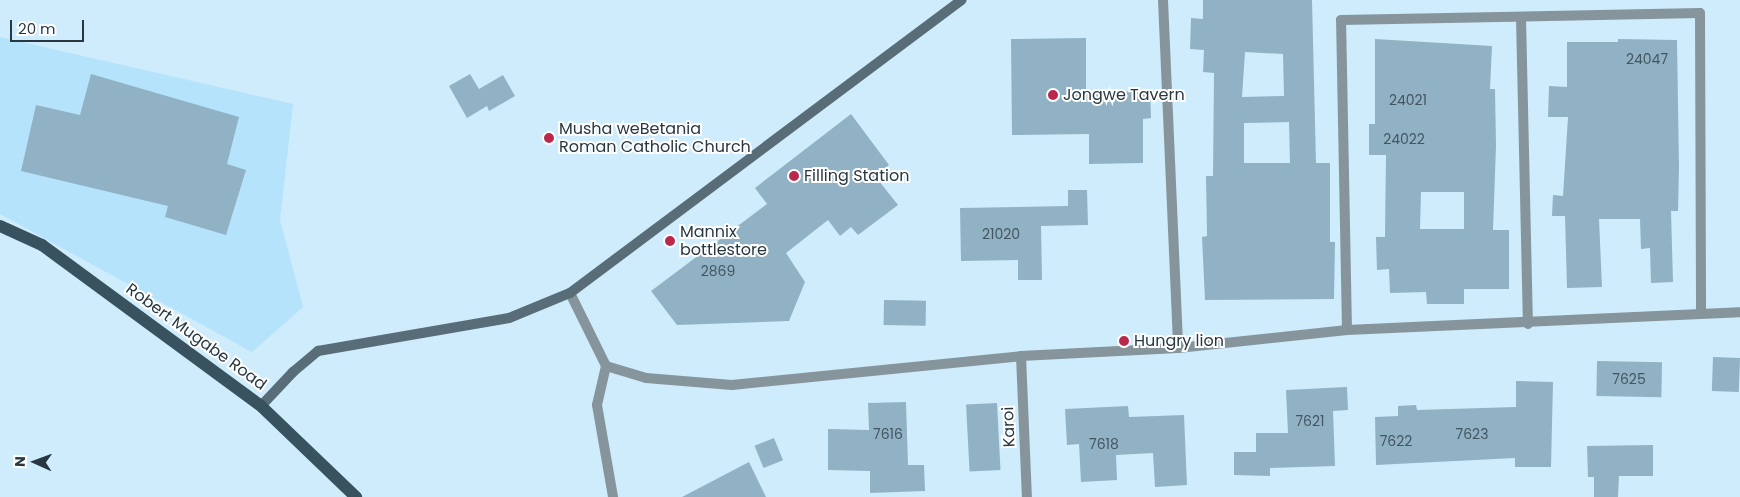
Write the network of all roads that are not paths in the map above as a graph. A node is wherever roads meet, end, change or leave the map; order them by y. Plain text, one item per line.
1 (961, 0) edge
2 (1163, 0) edge
3 (1521, 18) junction
4 (0, 226) edge
5 (570, 293) junction
6 (1740, 312) edge
7 (1701, 314) junction
8 (1528, 324) junction
9 (1348, 330) junction
10 (1178, 348) junction
11 (1021, 356) junction
12 (606, 366) junction
13 (262, 406) junction
14 (356, 497) edge
15 (613, 497) edge
16 (1027, 497) edge

1 - 5 street
2 - 10 street
3 - 7 street
3 - 8 street
3 - 9 street
4 - 13 main road, Robert Mugabe Road
5 - 12 street
5 - 13 street
6 - 7 street
7 - 8 street
8 - 9 street
9 - 10 street
10 - 11 street
11 - 12 street
11 - 16 street, Karoi
12 - 15 street
13 - 14 main road, Robert Mugabe Road

